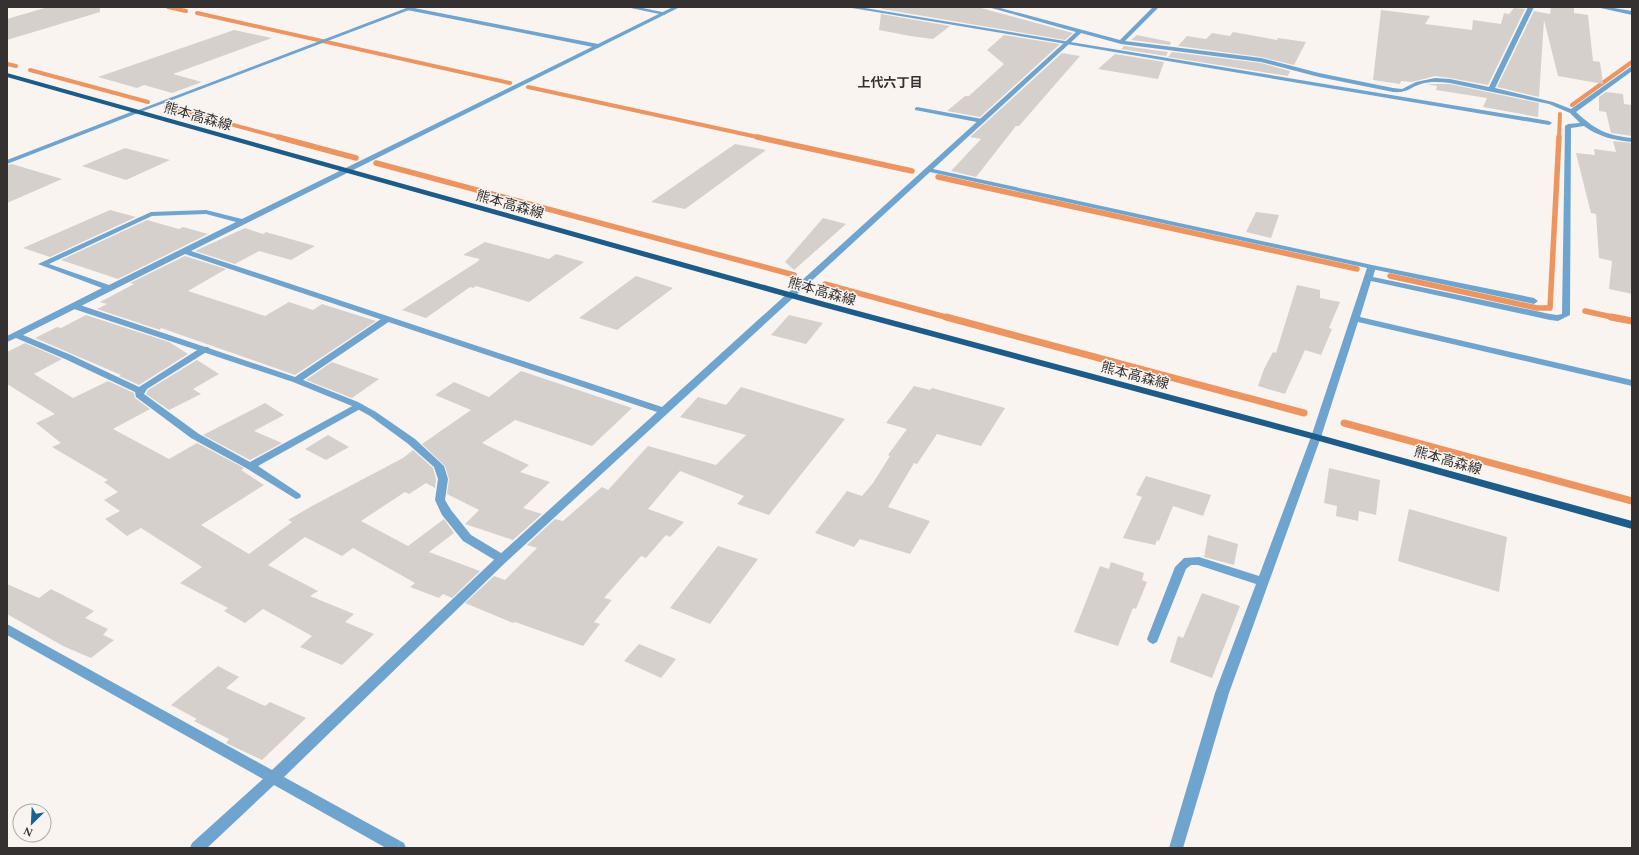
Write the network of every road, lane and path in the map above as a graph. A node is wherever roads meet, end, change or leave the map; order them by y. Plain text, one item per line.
1 (629, 7) edge
2 (677, 7) edge
3 (849, 7) edge
4 (992, 7) edge
5 (1156, 7) edge
6 (1531, 7) edge
7 (1598, 7) edge
8 (411, 8) edge
9 (664, 13) junction
10 (1632, 13) edge
11 (1081, 30) junction
12 (1121, 42) junction
13 (1067, 43) junction
14 (598, 46) junction
15 (1632, 68) edge
16 (7, 75) edge
17 (1491, 89) junction
18 (917, 109) dead end
19 (136, 112) junction
20 (1572, 112) junction
21 (982, 121) junction
22 (1549, 123) dead end
23 (1586, 124) junction
24 (1632, 140) edge
25 (7, 162) edge
26 (929, 170) junction
27 (344, 171) junction
28 (243, 222) junction
29 (184, 251) junction
30 (1372, 267) junction
31 (1368, 278) junction
32 (109, 288) junction
33 (792, 296) junction
34 (1534, 300) dead end
35 (74, 306) junction
36 (387, 319) junction
37 (1355, 319) junction
38 (11, 337) edge
39 (205, 349) junction
40 (296, 380) junction
41 (1632, 383) edge
42 (140, 391) junction
43 (359, 406) junction
44 (663, 412) junction
45 (1316, 437) junction
46 (250, 466) junction
47 (296, 496) dead end
48 (1632, 525) edge
49 (502, 560) junction
50 (1263, 582) junction
51 (7, 629) edge
52 (1153, 640) dead end
53 (273, 778) junction
54 (197, 848) edge
55 (399, 848) edge
56 (1176, 848) edge

1 - 9 street
2 - 9 street
3 - 13 street
4 - 11 street
5 - 12 street
6 - 17 street
7 - 10 street
8 - 14 street
8 - 19 street
9 - 14 street
11 - 12 street
11 - 13 street
12 - 17 street
13 - 21 street
13 - 22 street
14 - 27 street
15 - 20 street
16 - 19 main road, 熊本高森線
17 - 20 street
18 - 21 street
19 - 25 street
19 - 27 main road, 熊本高森線
20 - 23 street
21 - 26 street
23 - 24 street
23 - 31 street
26 - 30 street
26 - 33 street
27 - 28 street
27 - 33 main road, 熊本高森線
28 - 29 street
28 - 32 street
29 - 32 street
29 - 36 street
30 - 31 street
30 - 34 street
31 - 37 street
32 - 35 street
33 - 44 street
33 - 45 main road, 熊本高森線
35 - 38 street
35 - 39 street
36 - 40 street
36 - 44 street
37 - 41 street
37 - 45 street
38 - 42 street
39 - 40 street
39 - 42 street
40 - 43 street
42 - 46 street
43 - 46 street
43 - 49 street
44 - 49 street
45 - 48 main road, 熊本高森線
45 - 50 street
46 - 47 street
49 - 53 street
50 - 52 street
50 - 56 street
51 - 53 street
53 - 54 street
53 - 55 street

